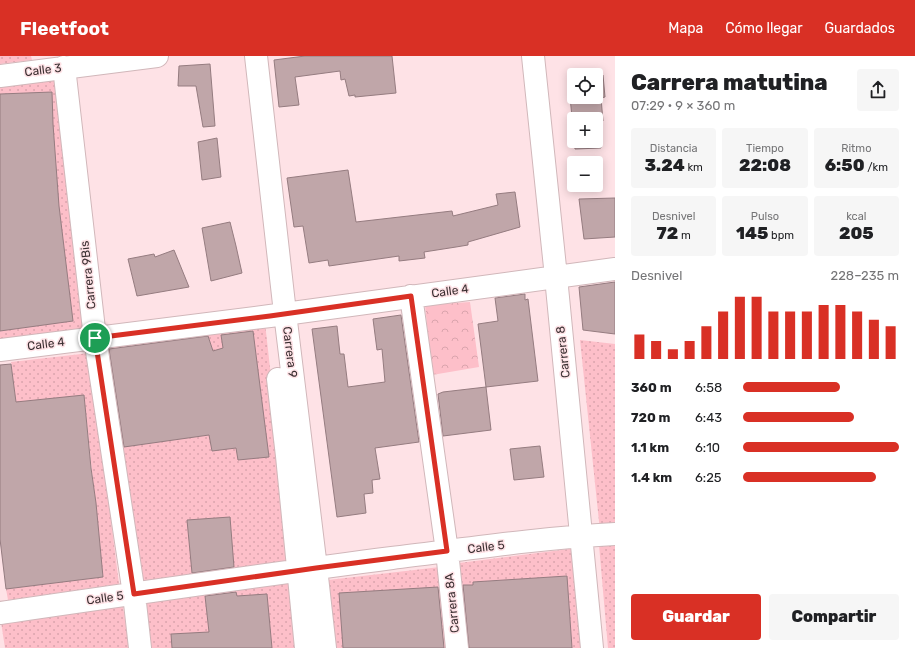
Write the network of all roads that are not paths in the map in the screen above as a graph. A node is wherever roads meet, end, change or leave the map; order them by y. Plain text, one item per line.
1 (157, 56) edge
2 (240, 56) edge
3 (256, 56) edge
4 (533, 56) edge
5 (64, 68) junction
6 (0, 76) edge
7 (615, 269) edge
8 (556, 277) junction
9 (411, 296) junction
10 (278, 315) junction
11 (95, 338) junction
12 (0, 350) edge
13 (615, 534) edge
14 (581, 536) junction
15 (447, 551) junction
16 (308, 570) junction
17 (134, 594) junction
18 (0, 613) edge
19 (140, 648) edge
20 (306, 648) edge
21 (325, 648) edge
22 (457, 648) edge
23 (592, 648) edge

1 - 5 street, Calle 3
2 - 10 street, Carrera 9
3 - 10 street, Carrera 9
4 - 8 street, Carrera 8
5 - 6 street, Calle 3
5 - 11 street, Carrera 9Bis
7 - 8 street, Calle 4
8 - 9 street, Calle 4
8 - 14 street, Carrera 8
9 - 10 street, Calle 4
9 - 15 street, Carrera 8A
10 - 11 street, Calle 4
10 - 16 street, Carrera 9
11 - 12 street, Calle 4
11 - 17 street, Carrera 9Bis
13 - 14 street, Calle 5
14 - 15 street, Calle 5
14 - 23 street, Carrera 8
15 - 16 street, Calle 5
15 - 22 street, Carrera 8A
16 - 17 street, Calle 5
16 - 20 street, Carrera 9
16 - 21 street, Carrera 9
17 - 18 street, Calle 5
17 - 19 street, Carrera 9Bis

